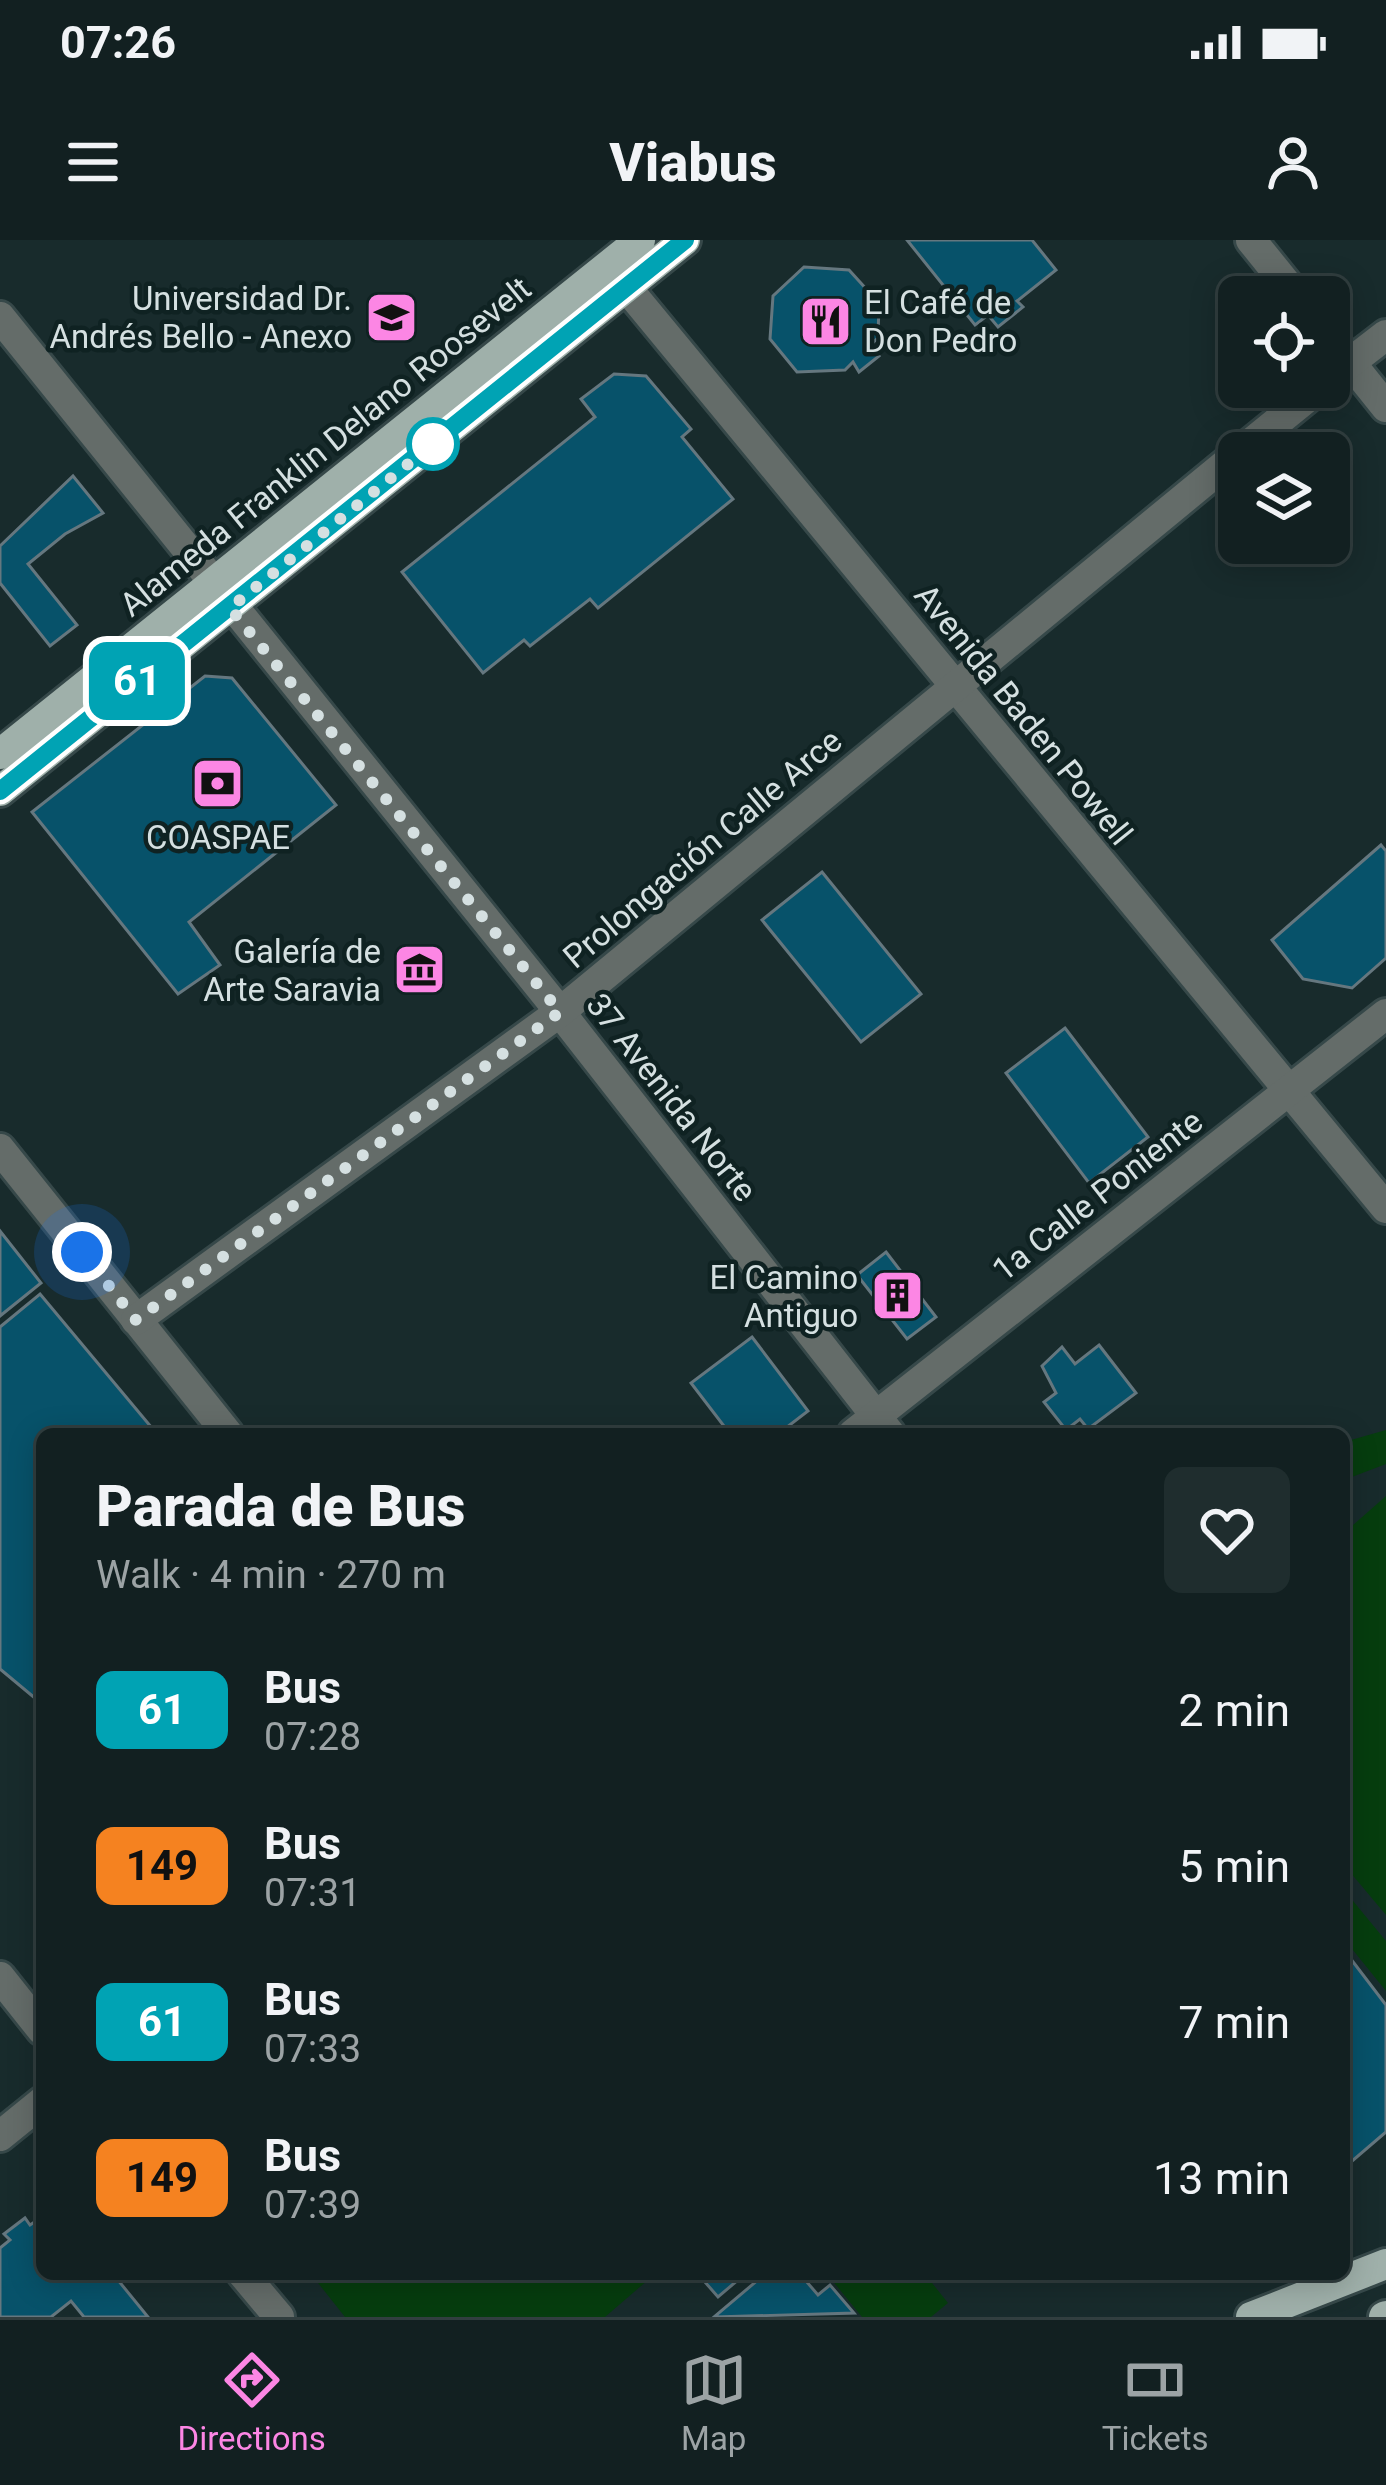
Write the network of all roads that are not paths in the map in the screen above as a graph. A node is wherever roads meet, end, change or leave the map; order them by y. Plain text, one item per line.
1 (640, 240) edge
2 (685, 240) edge
3 (1251, 240) edge
4 (1280, 276) edge
5 (617, 277) junction
6 (0, 317) edge
7 (1386, 335) edge
8 (1350, 363) edge
9 (1350, 379) edge
10 (1386, 407) edge
11 (1294, 408) edge
12 (1265, 432) edge
13 (1218, 470) edge
14 (220, 596) junction
15 (954, 686) junction
16 (0, 754) edge
17 (0, 791) edge
18 (560, 1012) junction
19 (1386, 1014) edge
20 (1286, 1089) junction
21 (0, 1150) edge
22 (1386, 1208) edge
23 (136, 1320) junction
24 (223, 1428) edge
25 (873, 1428) edge
26 (0, 1977) edge
27 (36, 2022) edge
28 (36, 2107) edge
29 (0, 2136) edge
30 (1386, 2264) edge
31 (1350, 2278) edge
32 (248, 2280) edge
33 (1345, 2280) edge
34 (279, 2317) edge
35 (1251, 2317) edge

1 - 5 main road, Alameda Franklin Delano Roosevelt
2 - 5 main road, Alameda Franklin Delano Roosevelt
3 - 4 street
5 - 14 main road, Alameda Franklin Delano Roosevelt
5 - 15 street, Avenida Baden Powell
6 - 14 street, 37 Avenida Norte
7 - 8 street
9 - 10 street
11 - 12 street, Prolongación Calle Arce
13 - 15 street, Prolongación Calle Arce
14 - 16 main road, Alameda Franklin Delano Roosevelt
14 - 17 main road, Alameda Franklin Delano Roosevelt
14 - 18 street, 37 Avenida Norte
15 - 18 street, Prolongación Calle Arce
15 - 20 street, Avenida Baden Powell
18 - 23 street, Prolongación Calle Arce
18 - 25 street, 37 Avenida Norte
19 - 20 street, 1a Calle Poniente
20 - 22 street, Avenida Baden Powell
20 - 25 street, 1a Calle Poniente
21 - 23 street
23 - 24 street
26 - 27 street
28 - 29 street
30 - 31 main road
32 - 34 street
33 - 35 main road

